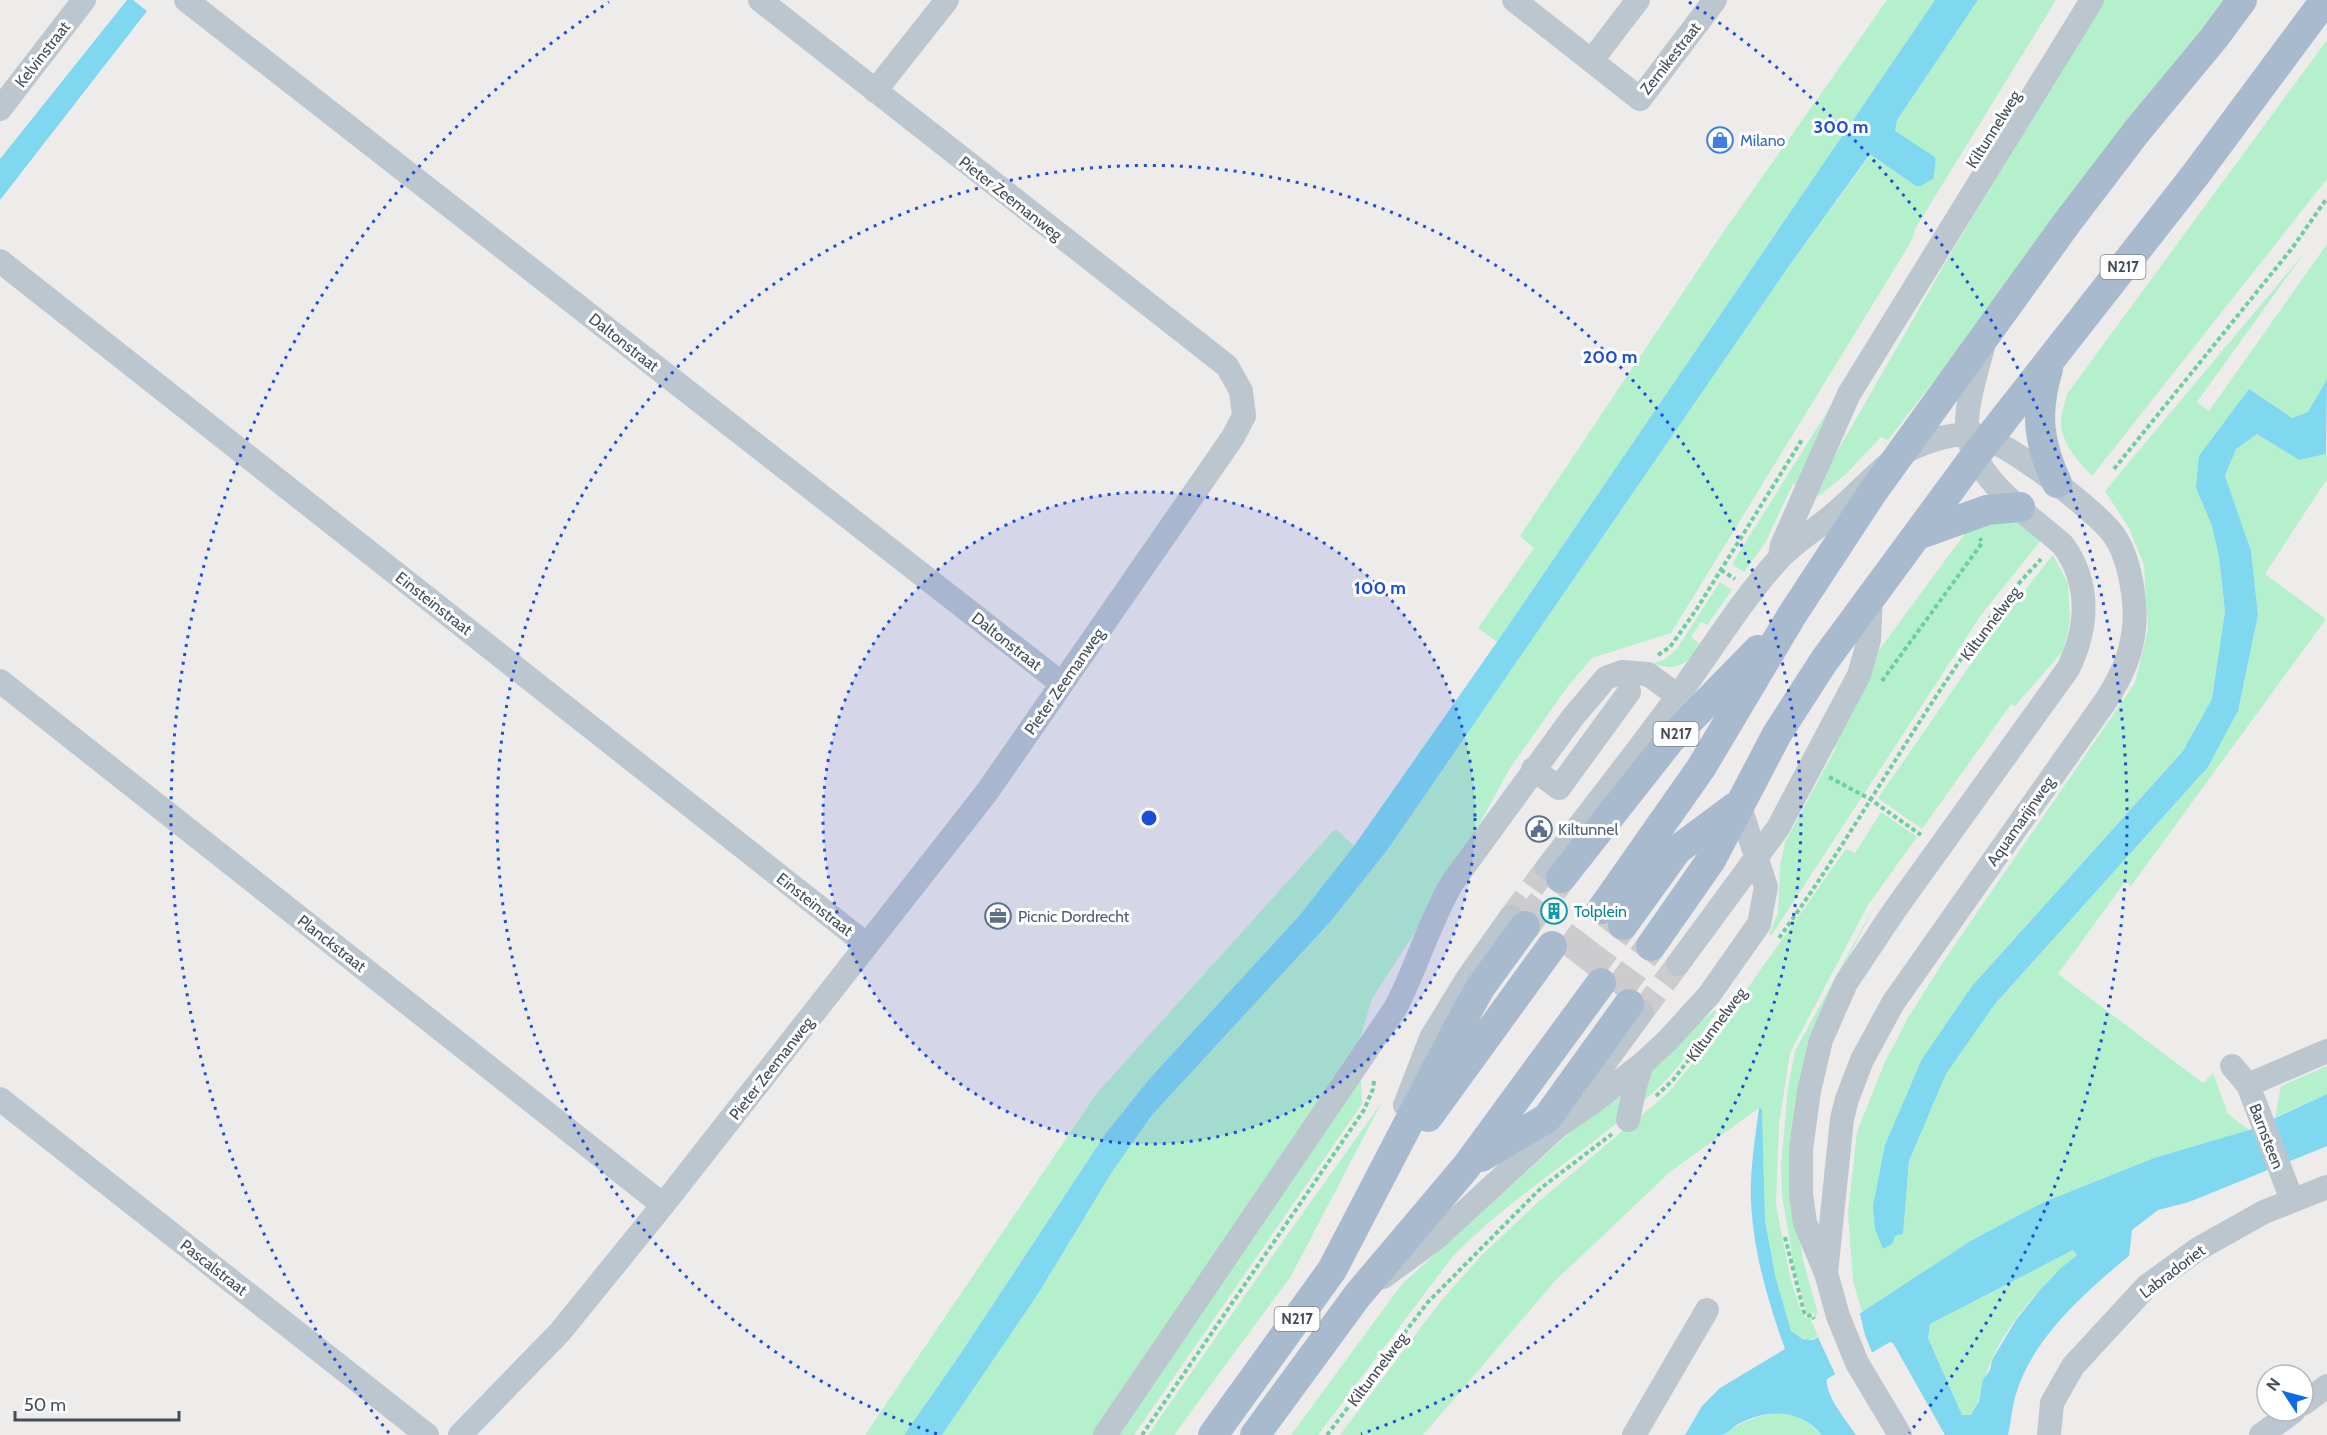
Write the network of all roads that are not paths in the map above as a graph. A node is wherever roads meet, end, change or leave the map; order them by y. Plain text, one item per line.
1 (84, 0) edge
2 (186, 0) edge
3 (760, 0) edge
4 (947, 0) edge
5 (1514, 0) edge
6 (1638, 0) edge
7 (1715, 0) edge
8 (2092, 0) edge
9 (2242, 0) edge
10 (2325, 0) edge
11 (1592, 60) junction
12 (874, 91) junction
13 (0, 109) edge
14 (0, 261) edge
15 (1986, 335) junction
16 (2050, 360) junction
17 (1977, 443) junction
18 (1900, 455) junction
19 (2057, 483) junction
20 (2020, 507) junction
21 (1917, 535) junction
22 (1780, 558) junction
23 (1871, 596) junction
24 (1792, 615) junction
25 (0, 681) edge
26 (1062, 684) junction
27 (1629, 692) dead end
28 (1678, 696) junction
29 (1533, 769) junction
30 (1740, 804) junction
31 (1666, 843) junction
32 (1756, 860) junction
33 (1612, 917) junction
34 (867, 945) junction
35 (1577, 965) junction
36 (2327, 1051) edge
37 (1642, 1064) junction
38 (2232, 1066) dead end
39 (2252, 1095) junction
40 (0, 1099) edge
41 (1628, 1120) road end
42 (1558, 1126) junction
43 (1466, 1167) junction
44 (2327, 1187) edge
45 (2290, 1193) junction
46 (1370, 1197) junction
47 (663, 1205) junction
48 (1826, 1273) junction
49 (1357, 1296) junction
50 (1707, 1310) dead end
51 (2278, 1423) edge
52 (427, 1435) edge
53 (460, 1435) edge
54 (1105, 1435) edge
55 (1213, 1435) edge
56 (1255, 1435) edge
57 (1634, 1435) edge
58 (1900, 1435) edge
59 (2049, 1435) edge
60 (2261, 1435) edge

1 - 13 street, Kelvinstraat
2 - 26 street, Daltonstraat
3 - 12 street, Pieter Zeemanweg
4 - 12 street
5 - 11 street, Zernikestraat
6 - 11 street
7 - 11 street, Zernikestraat
8 - 22 street, Kiltunnelweg
9 - 15 main road, Kiltunnelweg / N217
10 - 16 main road, Kiltunnelweg / N217
12 - 26 street, Pieter Zeemanweg
14 - 34 street, Einsteinstraat
15 - 17 street
15 - 18 main road, Kiltunnelweg / N217
16 - 17 main road, Kiltunnelweg / N217
16 - 19 main road
17 - 18 street
17 - 19 street, Aquamarijnweg
17 - 20 street, Aquamarijnweg
17 - 21 main road, Kiltunnelweg / N217
18 - 22 street, Kiltunnelweg / N217
18 - 24 main road, Kiltunnelweg / N217
19 - 48 street, Aquamarijnweg
20 - 21 main road
20 - 48 street, Aquamarijnweg
21 - 23 main road, Kiltunnelweg / N217
22 - 28 street, Kiltunnelweg / N217
23 - 30 main road, Kiltunnelweg / N217
23 - 32 street
24 - 31 main road, Kiltunnelweg / N217
24 - 33 main road, Kiltunnelweg / N217
25 - 47 street, Planckstraat
26 - 34 street, Pieter Zeemanweg
27 - 29 street
28 - 29 street
28 - 33 street, Kiltunnelweg / N217
29 - 54 street
30 - 31 main road, Kiltunnelweg / N217
30 - 32 street, Kiltunnelweg
30 - 33 main road, Kiltunnelweg / N217
31 - 33 main road, Kiltunnelweg / N217
32 - 33 street
32 - 37 street, Kiltunnelweg
34 - 47 street, Pieter Zeemanweg
35 - 42 street, Kiltunnelweg / N217
35 - 43 main road, Kiltunnelweg / N217
35 - 43 main road, Kiltunnelweg / N217
35 - 46 main road, N217
35 - 46 main road, N217
36 - 39 street, Barnsteen
37 - 41 street
37 - 42 street, Kiltunnelweg
38 - 39 street
39 - 45 street, Barnsteen
40 - 52 street, Pascalstraat
42 - 49 street, Kiltunnelweg / N217
43 - 49 main road, Kiltunnelweg / N217
44 - 45 street, Labradoriet
45 - 59 street, Labradoriet
46 - 55 main road, N217
47 - 53 street, Pieter Zeemanweg
48 - 58 street, Aquamarijnweg
49 - 56 main road, Kiltunnelweg / N217
50 - 57 street
51 - 60 street

